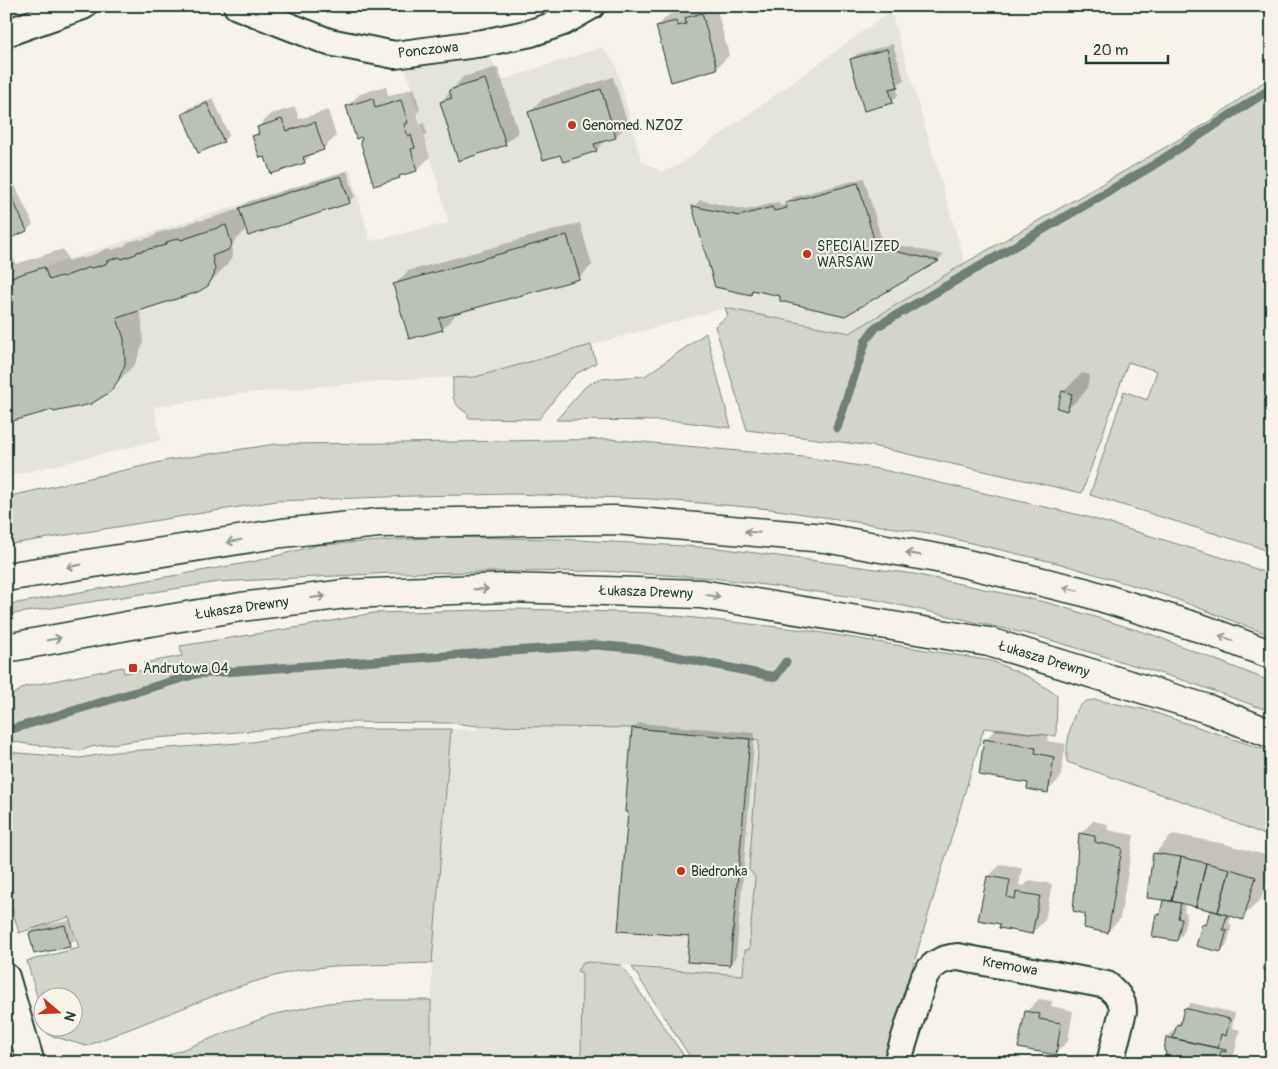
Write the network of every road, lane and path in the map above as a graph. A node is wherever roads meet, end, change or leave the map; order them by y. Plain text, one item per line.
1 (83, 6) edge
2 (236, 6) edge
3 (591, 6) edge
4 (6, 33) edge
5 (6, 577) edge
6 (6, 648) edge
7 (1272, 656) edge
8 (1272, 734) edge
9 (6, 977) edge
10 (31, 1063) edge
11 (897, 1063) edge
12 (1110, 1063) edge

1 - 4 street
2 - 3 street, Ponczowa
7 -> 5 main road
6 -> 8 main road, Łukasza Drewny
9 - 10 street
11 - 12 street, Kremowa

